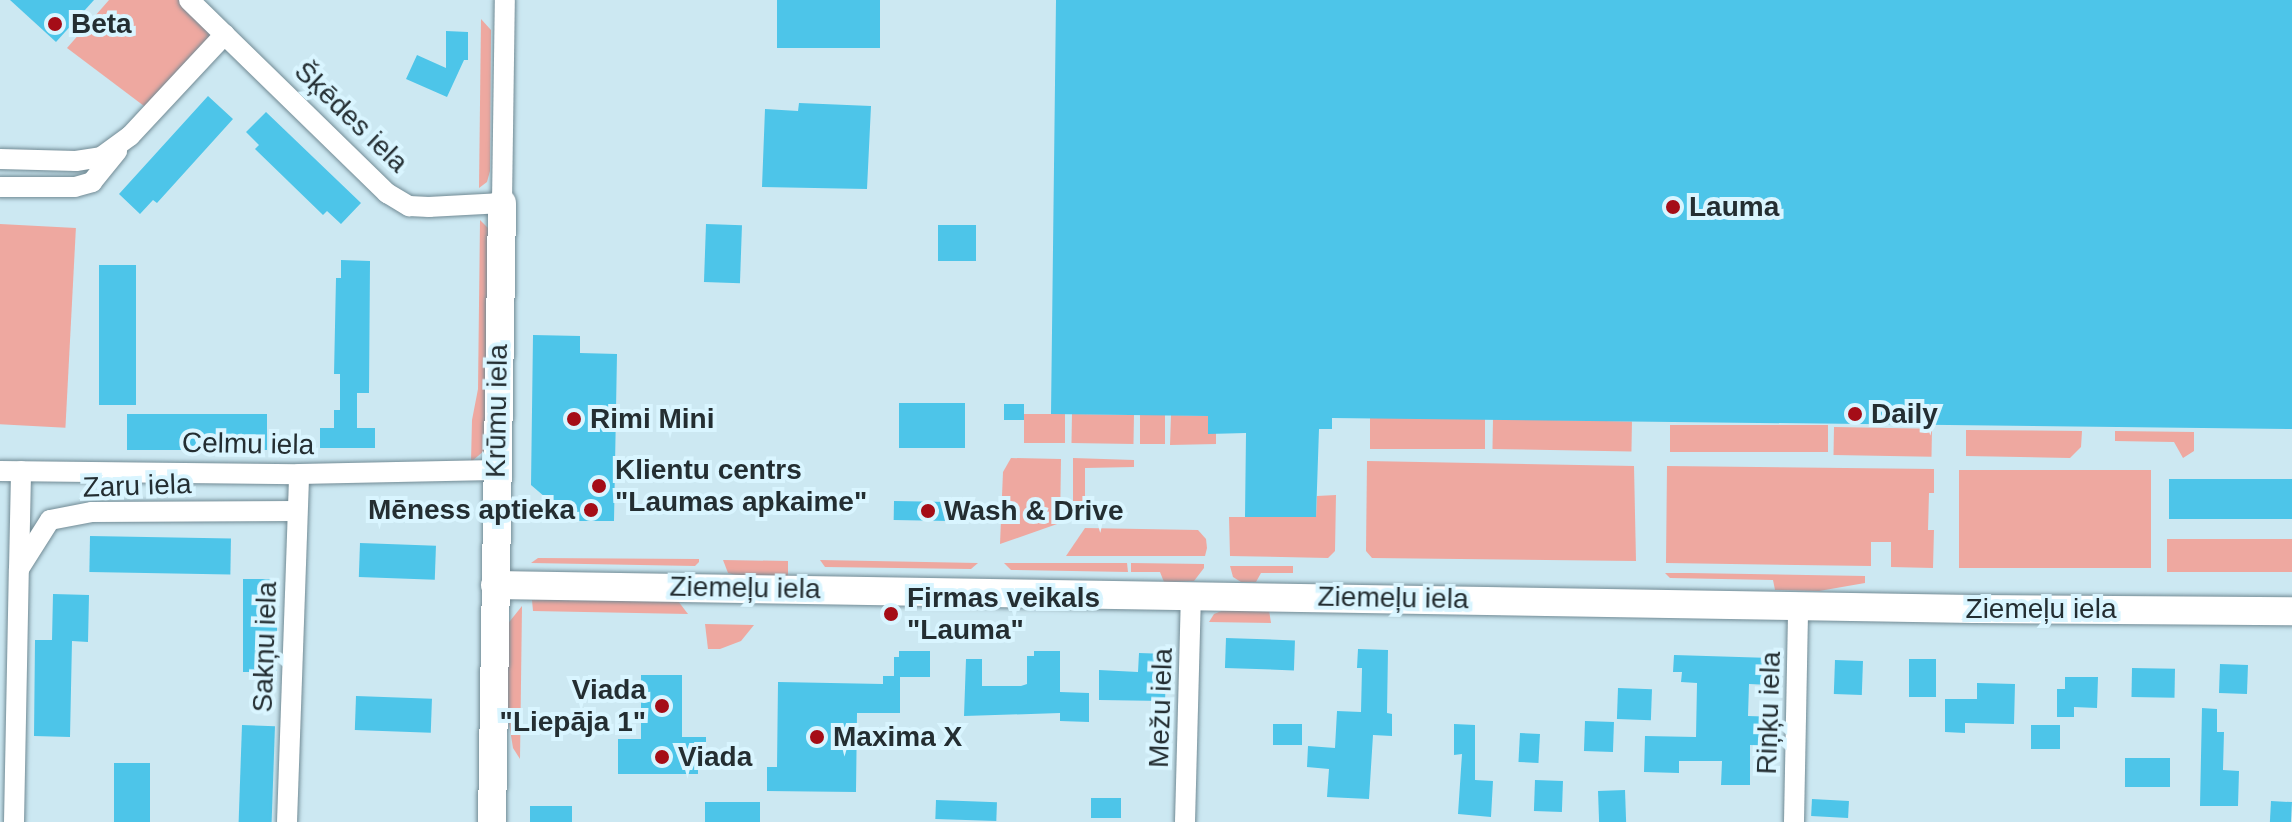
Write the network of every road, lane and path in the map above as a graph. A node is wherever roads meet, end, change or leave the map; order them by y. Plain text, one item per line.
1 (189, 0) edge
2 (505, 0) edge
3 (225, 34) junction
4 (130, 136) junction
5 (0, 159) edge
6 (0, 187) edge
7 (502, 203) junction
8 (495, 470) junction
9 (10, 471) edge
10 (299, 474) junction
11 (297, 511) junction
12 (19, 569) junction
13 (495, 585) junction
14 (1191, 596) junction
15 (1798, 605) junction
16 (2292, 611) edge
17 (14, 822) edge
18 (287, 822) edge
19 (492, 822) edge
20 (1185, 822) edge
21 (1794, 822) edge

1 - 3 street, Šķēdes iela
2 - 7 street, Krūmu iela
3 - 4 street
3 - 7 street, Šķēdes iela
4 - 5 street
4 - 6 street
7 - 8 street, Krūmu iela
8 - 10 street, Celmu iela
8 - 13 street, Krūmu iela
9 - 10 street, Celmu iela
9 - 12 street
10 - 11 street, Sakņu iela
11 - 12 street, Zaru iela
11 - 18 street, Sakņu iela
12 - 17 street
13 - 14 street, Ziemeļu iela
13 - 19 street, Krūmu iela
14 - 15 street, Ziemeļu iela
14 - 20 street, Mežu iela
15 - 16 street, Ziemeļu iela
15 - 21 street, Riņķu iela

